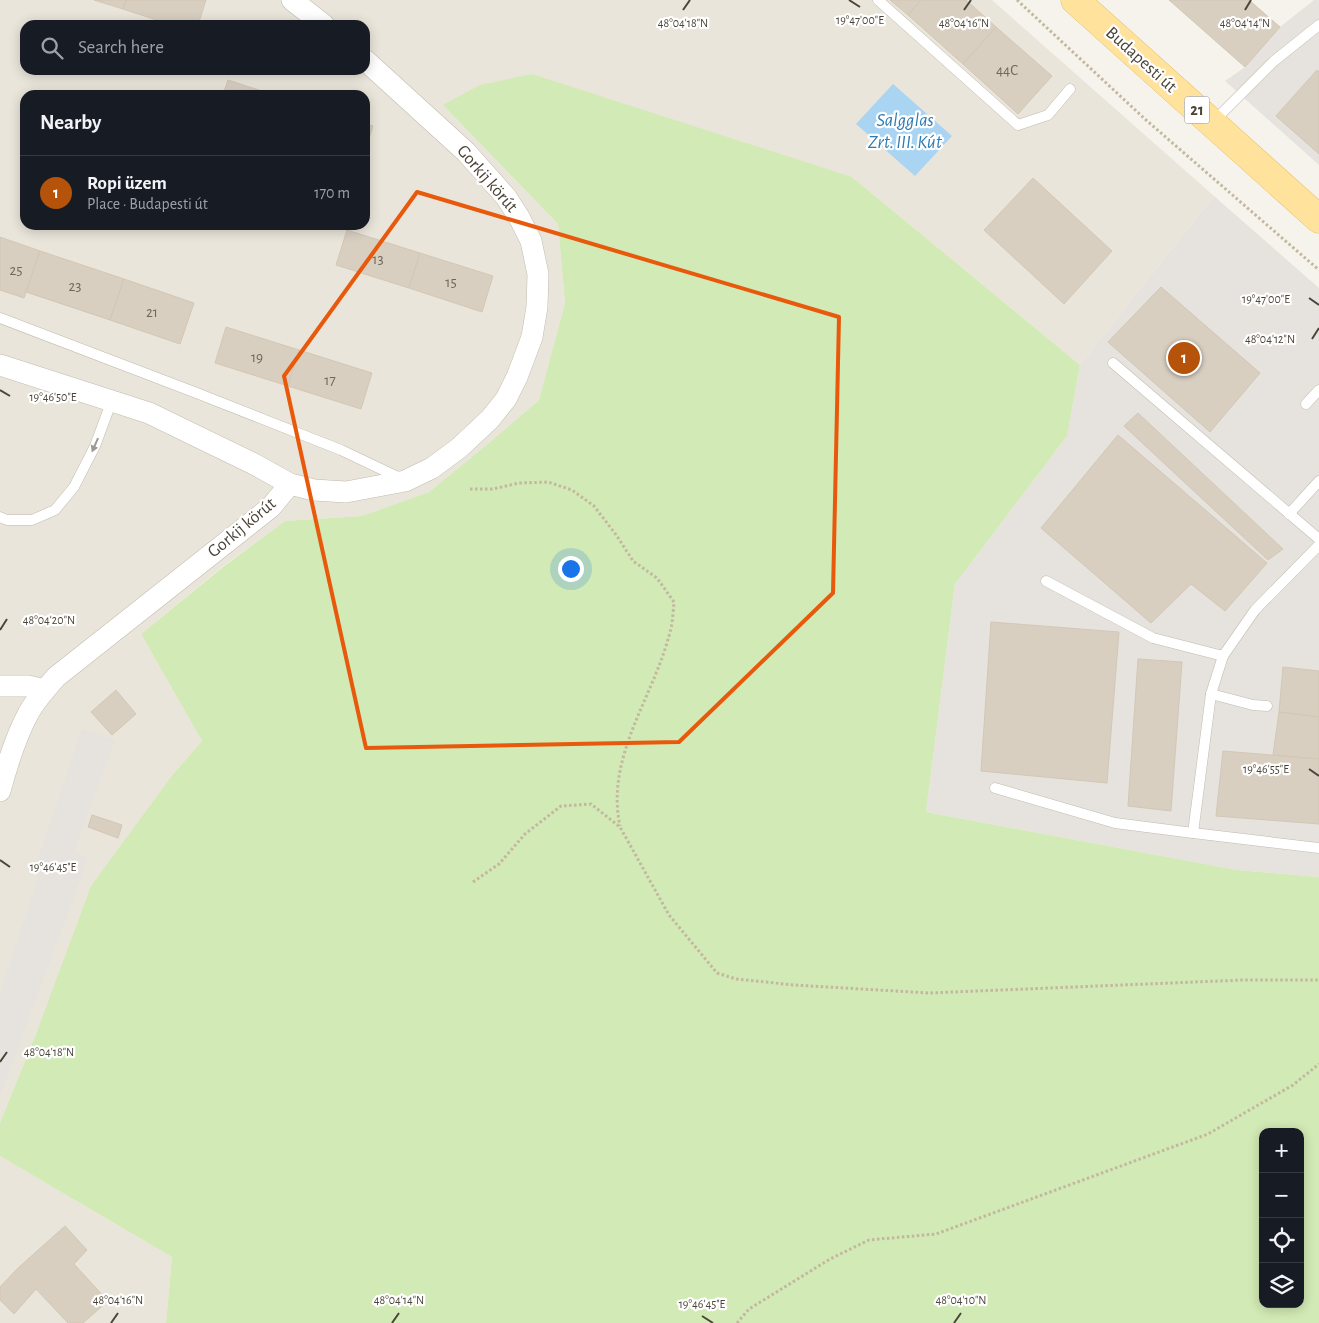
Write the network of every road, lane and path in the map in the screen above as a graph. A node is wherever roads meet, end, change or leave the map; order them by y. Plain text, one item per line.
1 (292, 0) edge
2 (878, 0) edge
3 (1017, 0) edge
4 (1075, 0) edge
5 (318, 20) edge
6 (1319, 24) edge
7 (370, 65) edge
8 (1070, 89) dead end
9 (1212, 123) junction
10 (1319, 219) edge
11 (1319, 270) edge
12 (0, 318) edge
13 (1113, 363) dead end
14 (0, 365) edge
15 (1319, 390) edge
16 (112, 400) junction
17 (1306, 404) dead end
18 (405, 481) junction
19 (1319, 481) edge
20 (290, 484) junction
21 (470, 489) dead end
22 (1289, 514) junction
23 (0, 517) edge
24 (1319, 539) edge
25 (1319, 545) edge
26 (1046, 582) dead end
27 (1223, 656) junction
28 (0, 686) edge
29 (45, 690) junction
30 (1211, 694) junction
31 (1267, 706) dead end
32 (995, 788) dead end
33 (0, 791) edge
34 (620, 827) junction
35 (1194, 833) junction
36 (1319, 848) edge
37 (473, 882) dead end
38 (1319, 980) edge
39 (1319, 1064) edge
40 (737, 1323) edge

1 - 5 street
2 - 8 lane
3 - 11 path
4 - 9 main road, Budapesti út / 21
6 - 9 lane
7 - 18 street, Gorkij körút
9 - 10 main road, Budapesti út / 21
12 - 18 lane
13 - 22 lane
14 - 16 street
15 - 17 lane
16 - 20 street
16 -> 23 lane
18 - 20 street, Gorkij körút
19 - 22 lane
20 - 29 street, Gorkij körút
21 - 34 path
22 - 24 lane
25 - 27 lane
26 - 27 lane
27 - 30 lane
28 - 29 street
29 - 33 street, Gorkij körút
30 - 31 lane
30 - 35 lane
32 - 35 lane
34 - 37 path
34 - 38 path
35 - 36 lane
39 - 40 path

